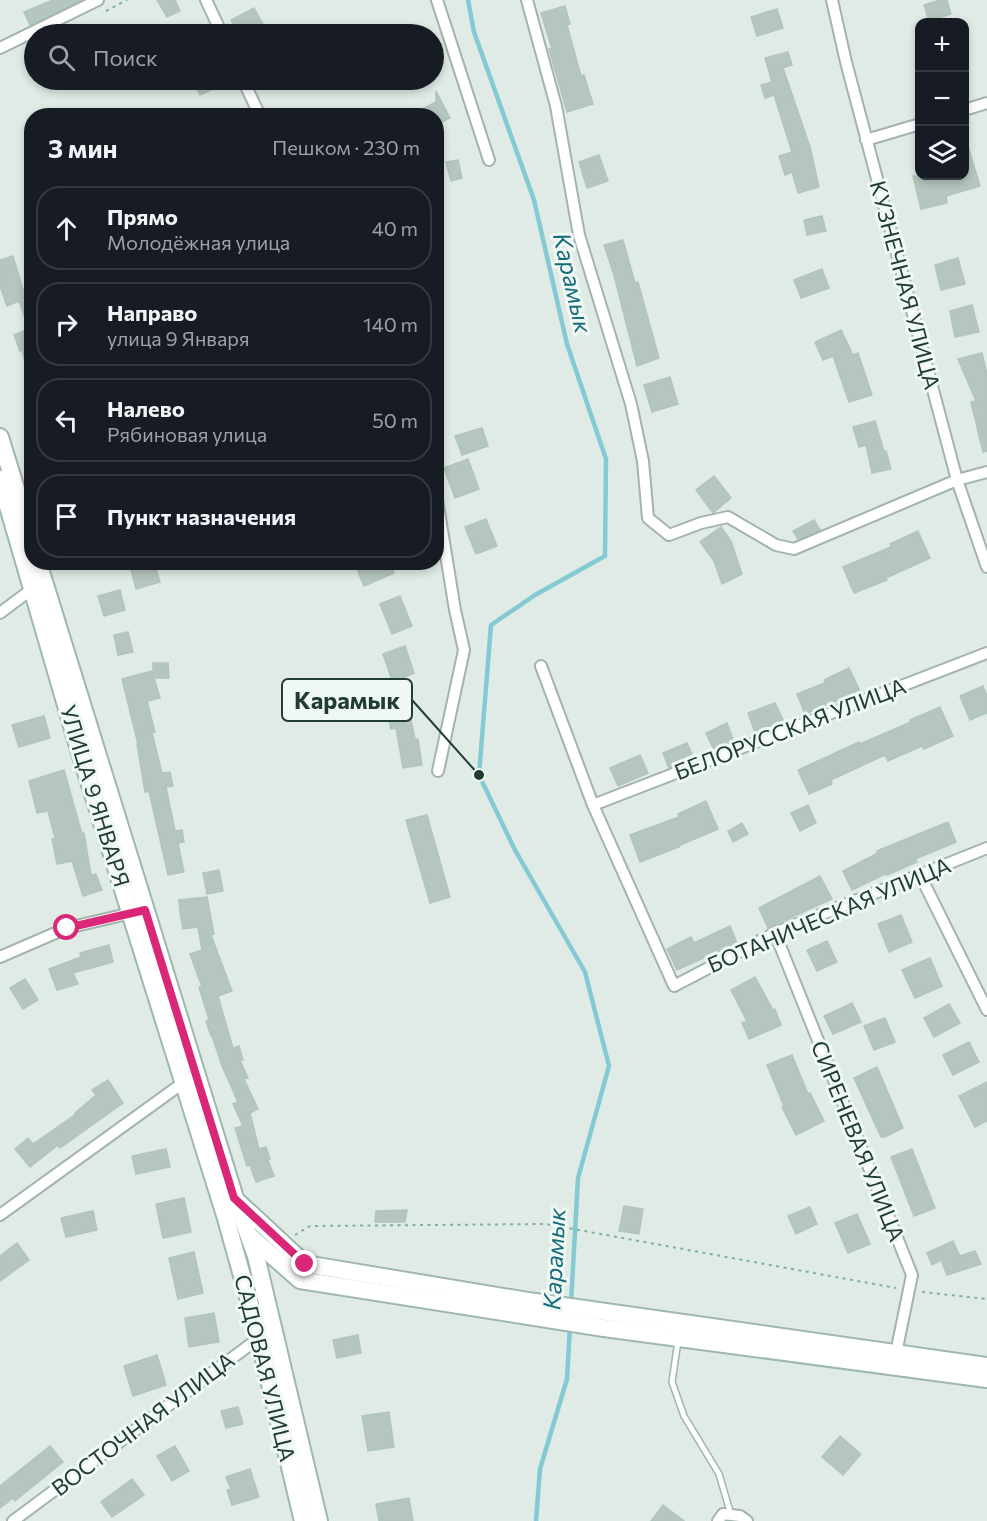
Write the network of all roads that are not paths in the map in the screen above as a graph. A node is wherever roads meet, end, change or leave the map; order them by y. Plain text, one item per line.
1 (98, 0) edge
2 (206, 0) edge
3 (437, 0) edge
4 (527, 0) edge
5 (832, 0) edge
6 (49, 24) edge
7 (217, 24) edge
8 (24, 36) edge
9 (0, 48) edge
10 (248, 90) edge
11 (987, 103) edge
12 (256, 108) edge
13 (969, 108) edge
14 (915, 125) edge
15 (866, 140) junction
16 (489, 160) dead end
17 (0, 437) edge
18 (987, 472) edge
19 (0, 479) edge
20 (957, 480) junction
21 (24, 515) edge
22 (444, 542) edge
23 (24, 545) edge
24 (987, 567) edge
25 (33, 570) edge
26 (38, 570) edge
27 (38, 584) junction
28 (0, 613) edge
29 (987, 653) edge
30 (541, 666) dead end
31 (438, 771) dead end
32 (592, 805) junction
33 (987, 848) edge
34 (920, 875) junction
35 (138, 912) junction
36 (775, 933) junction
37 (0, 957) edge
38 (987, 1010) edge
39 (190, 1077) junction
40 (234, 1198) junction
41 (0, 1215) edge
42 (225, 1215) junction
43 (248, 1235) junction
44 (527, 1308) junction
45 (273, 1328) junction
46 (679, 1330) junction
47 (259, 1339) junction
48 (896, 1353) junction
49 (987, 1366) edge
50 (987, 1379) edge
51 (724, 1517) edge
52 (13, 1521) edge
53 (303, 1521) edge
54 (319, 1521) edge
55 (747, 1521) edge

1 - 6 street
2 - 7 street
3 - 16 street
4 - 20 street
5 - 15 street, КУЗНЕЧНАЯ УЛИЦА
8 - 9 street
10 - 12 street
11 - 13 street
14 - 15 street
15 - 20 street, КУЗНЕЧНАЯ УЛИЦА
17 - 21 main road
18 - 20 street
19 - 23 main road, УЛИЦА 9 ЯНВАРЯ
20 - 24 street, КУЗНЕЧНАЯ УЛИЦА
22 - 31 street
25 - 27 main road, УЛИЦА 9 ЯНВАРЯ
26 - 27 main road, УЛИЦА 9 ЯНВАРЯ
27 - 28 street
27 - 35 main road, УЛИЦА 9 ЯНВАРЯ
29 - 32 street, БЕЛОРУССКАЯ УЛИЦА
30 - 32 street
32 - 36 street, БОТАНИЧЕСКАЯ УЛИЦА
33 - 34 street, БОТАНИЧЕСКАЯ УЛИЦА
34 - 36 street, БОТАНИЧЕСКАЯ УЛИЦА
34 - 38 street
35 - 37 street
35 - 39 main road, УЛИЦА 9 ЯНВАРЯ
36 - 48 street, СИРЕНЕВАЯ УЛИЦА
39 - 40 main road, УЛИЦА 9 ЯНВАРЯ
39 - 41 street
39 - 42 main road, УЛИЦА 9 ЯНВАРЯ
40 - 43 main road, УЛИЦА 9 ЯНВАРЯ
40 - 44 main road
42 - 43 main road
42 - 47 main road, САДОВАЯ УЛИЦА
43 - 44 main road
43 - 45 main road, САДОВАЯ УЛИЦА
44 - 46 main road
45 - 47 street, ВОСТОЧНАЯ УЛИЦА
45 - 54 main road, САДОВАЯ УЛИЦА
46 - 48 main road
46 - 50 main road
46 - 51 lane
47 - 52 street, ВОСТОЧНАЯ УЛИЦА
47 - 53 main road, САДОВАЯ УЛИЦА
48 - 49 main road
51 - 55 street

